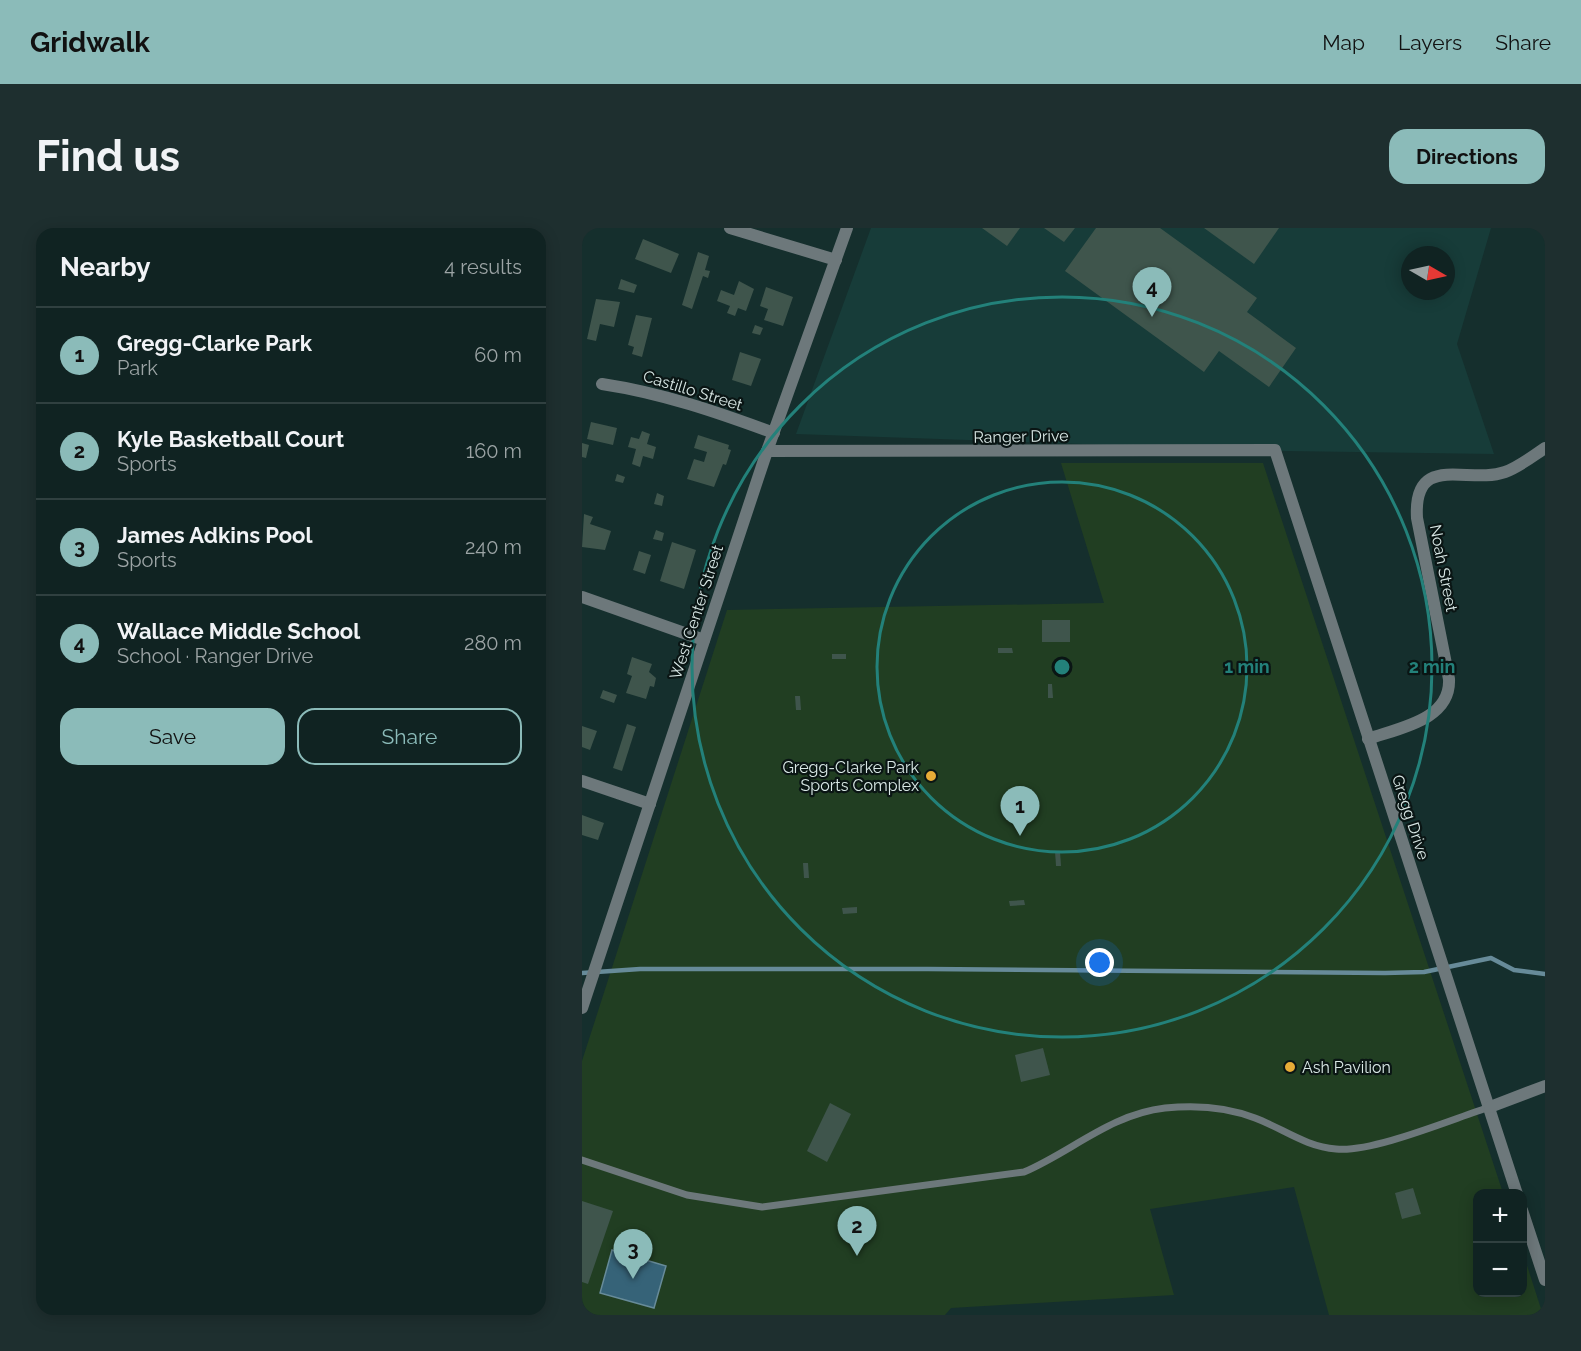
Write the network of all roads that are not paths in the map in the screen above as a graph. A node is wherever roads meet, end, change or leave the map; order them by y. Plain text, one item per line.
1 (730, 228) edge
2 (847, 228) edge
3 (836, 260) junction
4 (602, 384) dead end
5 (774, 433) junction
6 (1545, 448) edge
7 (1275, 450) joint
8 (767, 451) junction
9 (582, 597) edge
10 (704, 640) junction
11 (1368, 739) junction
12 (582, 781) edge
13 (650, 804) junction
14 (582, 1008) edge
15 (1545, 1086) edge
16 (1490, 1107) junction
17 (582, 1160) edge
18 (1515, 1189) edge
19 (1527, 1225) edge
20 (1545, 1280) edge

1 - 3 street
2 - 3 street, West Center Street
3 - 5 street, West Center Street
4 - 5 street, Castillo Street
5 - 8 street, West Center Street
6 - 11 street, Noah Street
7 - 8 street, Ranger Drive
7 - 11 street, Gregg Drive
8 - 10 street, West Center Street
9 - 10 street
10 - 13 street, West Center Street
11 - 16 street, Gregg Drive
12 - 13 street
13 - 14 street, West Center Street
15 - 16 street
16 - 17 lane
16 - 18 street, Gregg Drive
19 - 20 street

